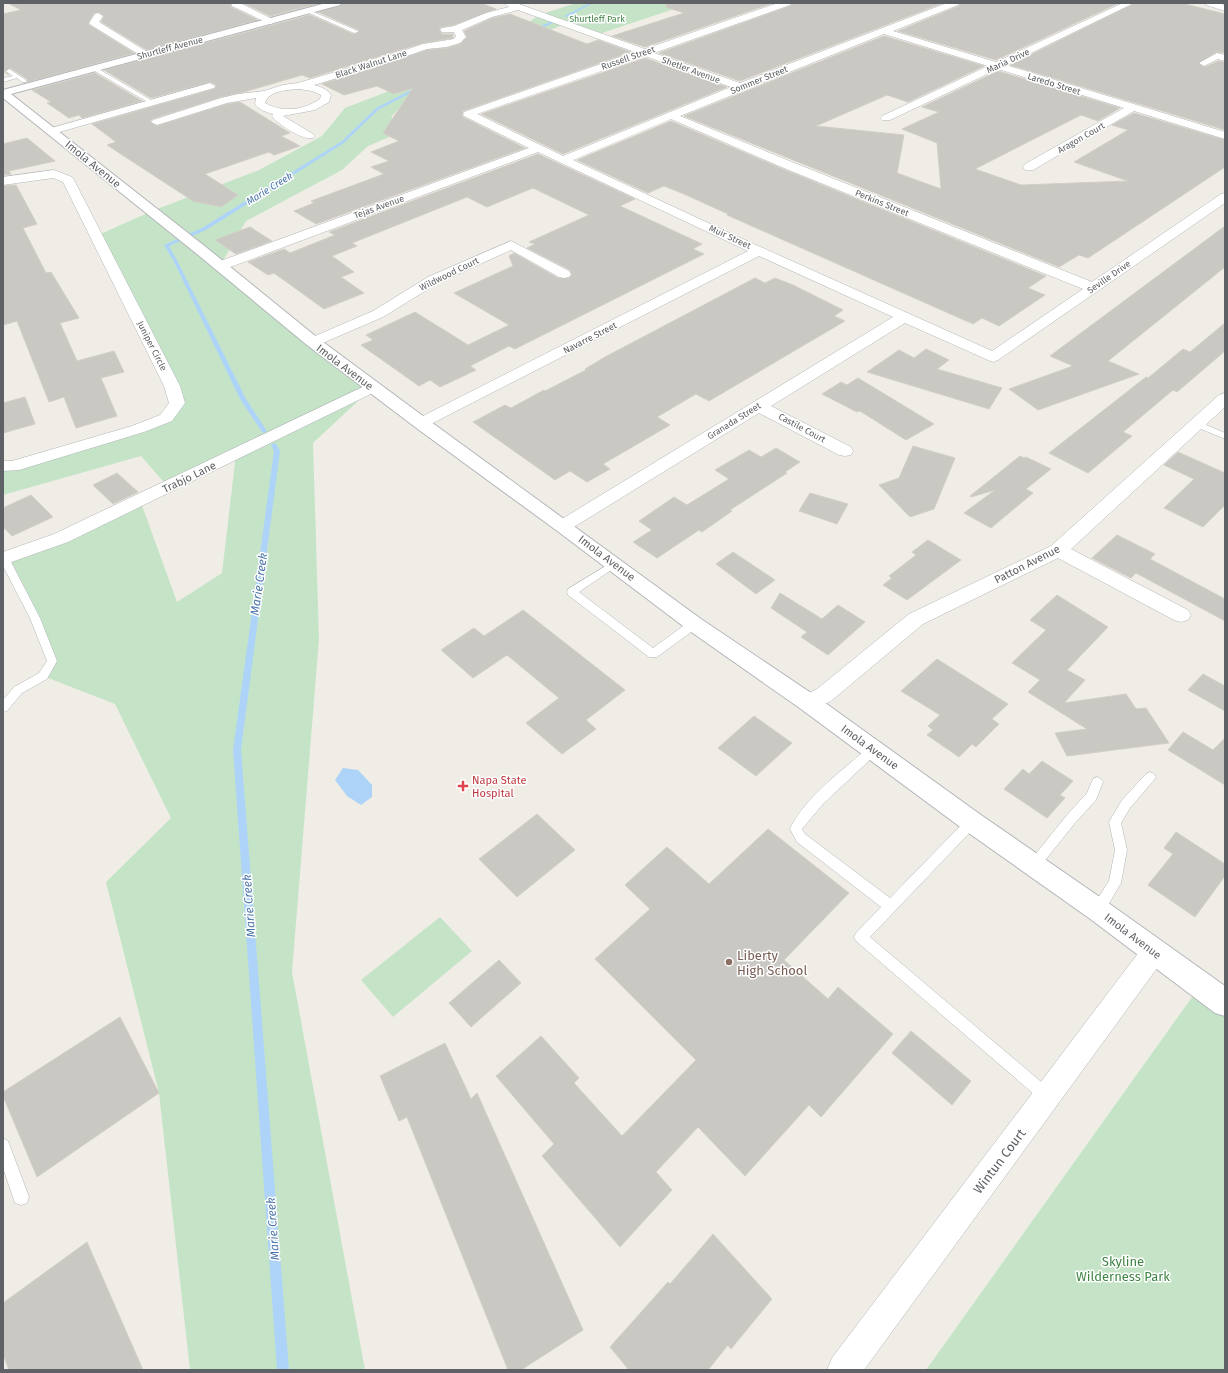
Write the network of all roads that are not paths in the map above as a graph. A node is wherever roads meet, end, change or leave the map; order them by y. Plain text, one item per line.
1 (337, 3) edge
2 (508, 3) edge
3 (787, 3) edge
4 (955, 3) edge
5 (1130, 3) edge
6 (1209, 3) edge
7 (235, 4) dead end
8 (518, 7) junction
9 (1225, 8) edge
10 (309, 10) junction
11 (98, 16) dead end
12 (271, 21) junction
13 (456, 29) junction
14 (436, 31) dead end
15 (884, 31) junction
16 (356, 32) dead end
17 (644, 52) junction
18 (146, 55) junction
19 (1225, 58) edge
20 (1204, 63) dead end
21 (997, 67) junction
22 (95, 69) junction
23 (9, 71) dead end
24 (16, 77) junction
25 (3, 80) edge
26 (24, 81) dead end
27 (210, 86) dead end
28 (299, 86) junction
29 (740, 87) junction
30 (3, 94) edge
31 (265, 94) junction
32 (152, 103) junction
33 (1132, 108) junction
34 (281, 112) junction
35 (468, 114) joint
36 (672, 116) junction
37 (886, 118) dead end
38 (157, 122) dead end
39 (52, 131) junction
40 (309, 136) dead end
41 (1225, 136) edge
42 (538, 148) junction
43 (563, 160) junction
44 (1029, 167) dead end
45 (3, 181) edge
46 (1225, 197) edge
47 (759, 251) junction
48 (220, 266) junction
49 (564, 274) dead end
50 (1094, 288) junction
51 (904, 317) junction
52 (313, 342) junction
53 (993, 357) joint
54 (373, 388) junction
55 (1225, 398) edge
56 (759, 406) junction
57 (421, 423) junction
58 (1197, 424) junction
59 (1225, 436) edge
60 (845, 451) dead end
61 (3, 466) edge
62 (563, 526) junction
63 (1058, 550) junction
64 (3, 559) edge
65 (614, 564) junction
66 (1181, 615) dead end
67 (694, 624) junction
68 (809, 703) junction
69 (3, 708) edge
70 (873, 750) junction
71 (1150, 778) dead end
72 (1097, 782) dead end
73 (972, 822) junction
74 (1034, 865) junction
75 (891, 907) junction
76 (1098, 910) junction
77 (1154, 952) junction
78 (1225, 1003) edge
79 (1047, 1096) junction
80 (3, 1146) edge
81 (21, 1197) dead end
82 (844, 1370) edge

1 - 10 street, Shurtleff Avenue
2 - 8 street, Shetler Avenue
3 - 17 street, Russell Street
4 - 15 street, Sommer Street
5 - 21 street, Maria Drive
6 - 9 street
7 - 12 street
8 - 13 street
8 - 17 street, Shetler Avenue
10 - 12 street, Shurtleff Avenue
10 - 16 lane
11 - 18 street
12 - 18 street, Shurtleff Avenue
13 - 14 street
13 - 28 street, Black Walnut Lane
15 - 21 street, Laredo Street
15 - 29 street, Sommer Street
17 - 29 street, Shetler Avenue
17 - 35 street, Russell Street
18 - 22 street, Shurtleff Avenue
19 - 20 street
21 - 33 street, Laredo Street
21 - 37 street, Maria Drive
22 - 30 street, Shurtleff Avenue
22 - 32 lane
23 - 24 lane
24 - 25 lane
24 - 26 lane
27 - 32 street
28 - 31 street
28 - 34 street
29 - 36 street, Sommer Street
30 - 39 street, Imola Avenue
31 - 34 street
31 - 38 street
32 - 39 street
33 - 41 street, Laredo Street
33 - 44 street, Aragon Court
34 - 40 street
35 - 42 street, Muir Street
36 - 43 street, Sommer Street
36 - 50 street, Perkins Street
39 - 48 street, Imola Avenue
42 - 43 street, Muir Street
42 - 48 street, Tejas Avenue
43 - 47 street, Muir Street
45 - 61 street, Juniper Circle
46 - 50 street, Seville Drive
47 - 51 street, Muir Street
47 - 57 street, Navarre Street
48 - 52 street, Imola Avenue
49 - 52 street, Wildwood Court
50 - 53 street, Seville Drive
51 - 53 street, Muir Street
51 - 56 street, Granada Street
52 - 54 street, Imola Avenue
54 - 57 street, Imola Avenue
54 - 64 street, Trabjo Lane
55 - 58 street, Patton Avenue
56 - 60 street, Castile Court
56 - 62 street, Granada Street
57 - 62 street, Imola Avenue
58 - 59 lane
58 - 63 street, Patton Avenue
62 - 65 street, Imola Avenue
63 - 66 street
63 - 68 street, Patton Avenue
64 - 69 lane
65 - 67 street, Imola Avenue
65 - 67 lane
67 - 68 street, Imola Avenue
68 - 70 street, Imola Avenue
70 - 73 street, Imola Avenue
70 - 75 lane
71 - 76 lane
72 - 74 lane
73 - 74 street, Imola Avenue
73 - 75 lane
74 - 76 street, Imola Avenue
75 - 79 lane
76 - 77 street, Imola Avenue
77 - 78 street, Imola Avenue
77 - 79 street, Wintun Court
79 - 82 street, Wintun Court
80 - 81 lane

